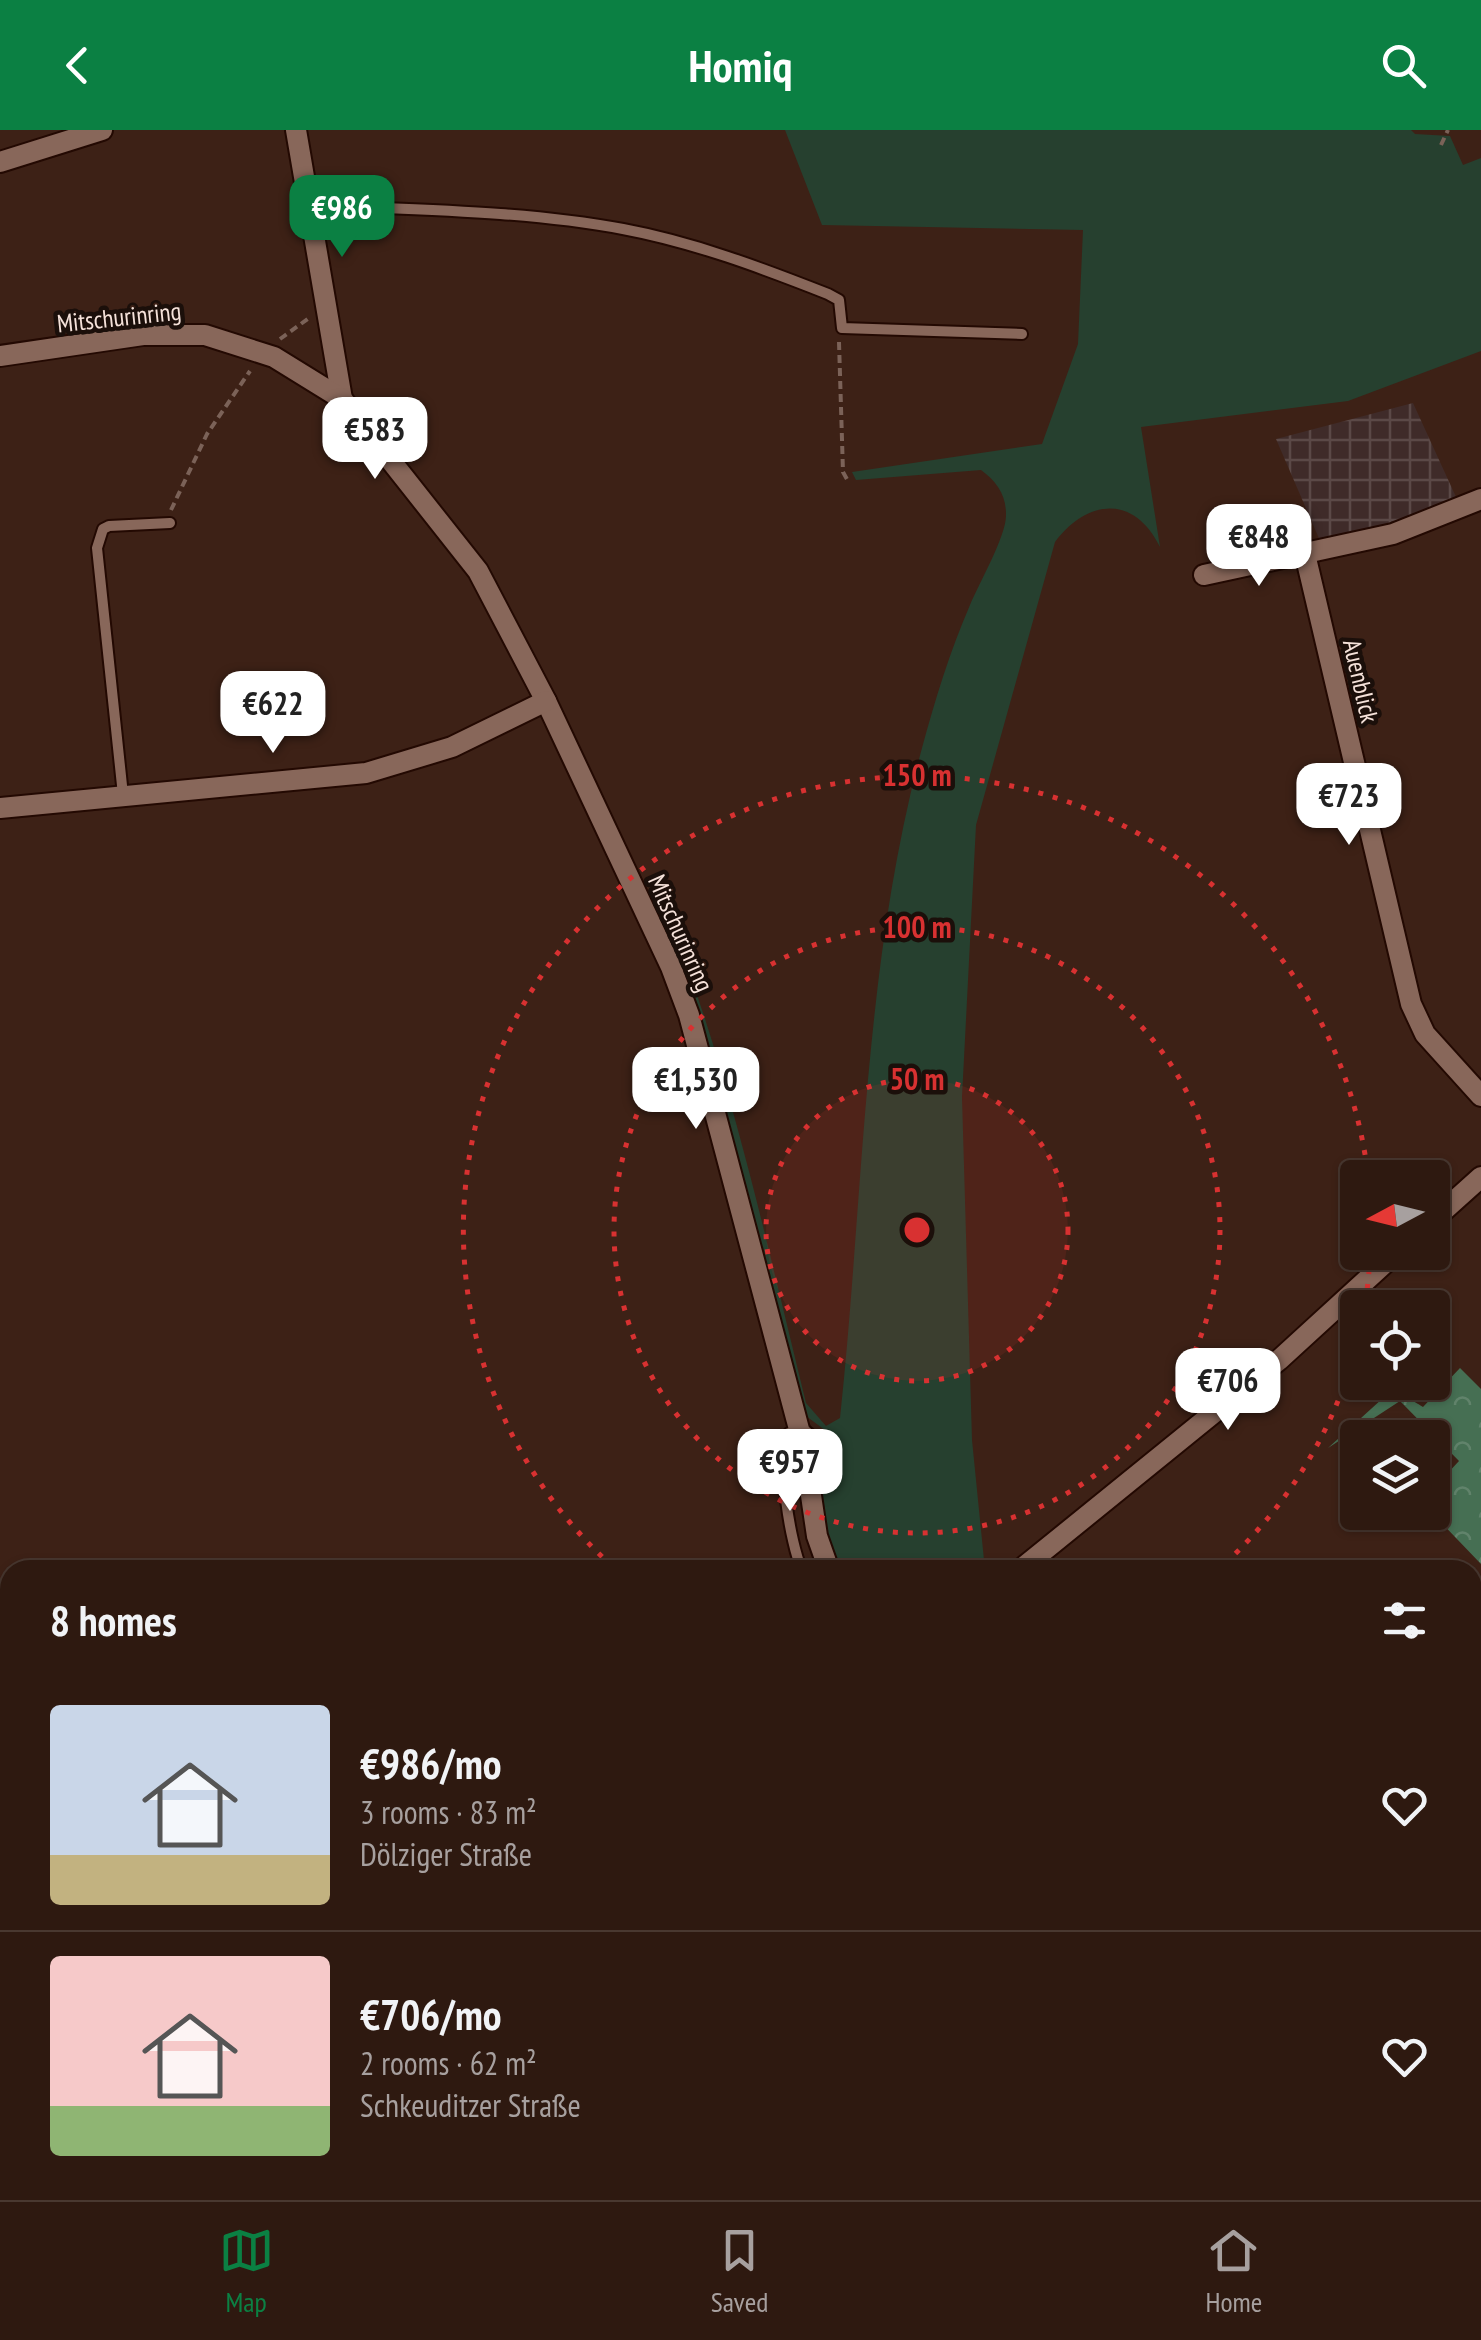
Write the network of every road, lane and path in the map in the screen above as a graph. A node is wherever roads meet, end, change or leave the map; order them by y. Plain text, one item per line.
1 (102, 130) edge
2 (296, 130) edge
3 (1448, 130) edge
4 (1441, 145) dead end
5 (0, 162) edge
6 (308, 205) junction
7 (324, 306) junction
8 (842, 328) junction
9 (1022, 334) dead end
10 (262, 353) junction
11 (0, 356) edge
12 (342, 399) junction
13 (848, 481) dead end
14 (1481, 499) edge
15 (170, 524) joint
16 (1305, 554) junction
17 (1204, 575) dead end
18 (546, 701) junction
19 (122, 795) junction
20 (0, 808) edge
21 (1481, 1096) edge
22 (1481, 1177) edge
23 (1450, 1205) edge
24 (1377, 1270) edge
25 (797, 1430) junction
26 (799, 1560) edge
27 (826, 1560) edge
28 (1032, 1560) edge

1 - 5 street
2 - 6 street
3 - 4 path
6 - 7 street
6 - 8 lane
7 - 10 path
7 - 12 street
8 - 9 lane
8 - 13 path
10 - 11 street, Mitschurinring
10 - 12 street, Mitschurinring
10 - 15 path
12 - 18 street, Mitschurinring
14 - 16 street
15 - 19 lane
16 - 17 street
16 - 21 street, Auenblick
18 - 19 street
18 - 25 street, Mitschurinring
19 - 20 street
22 - 23 street
24 - 28 street
25 - 26 lane
25 - 27 street, Mitschurinring

